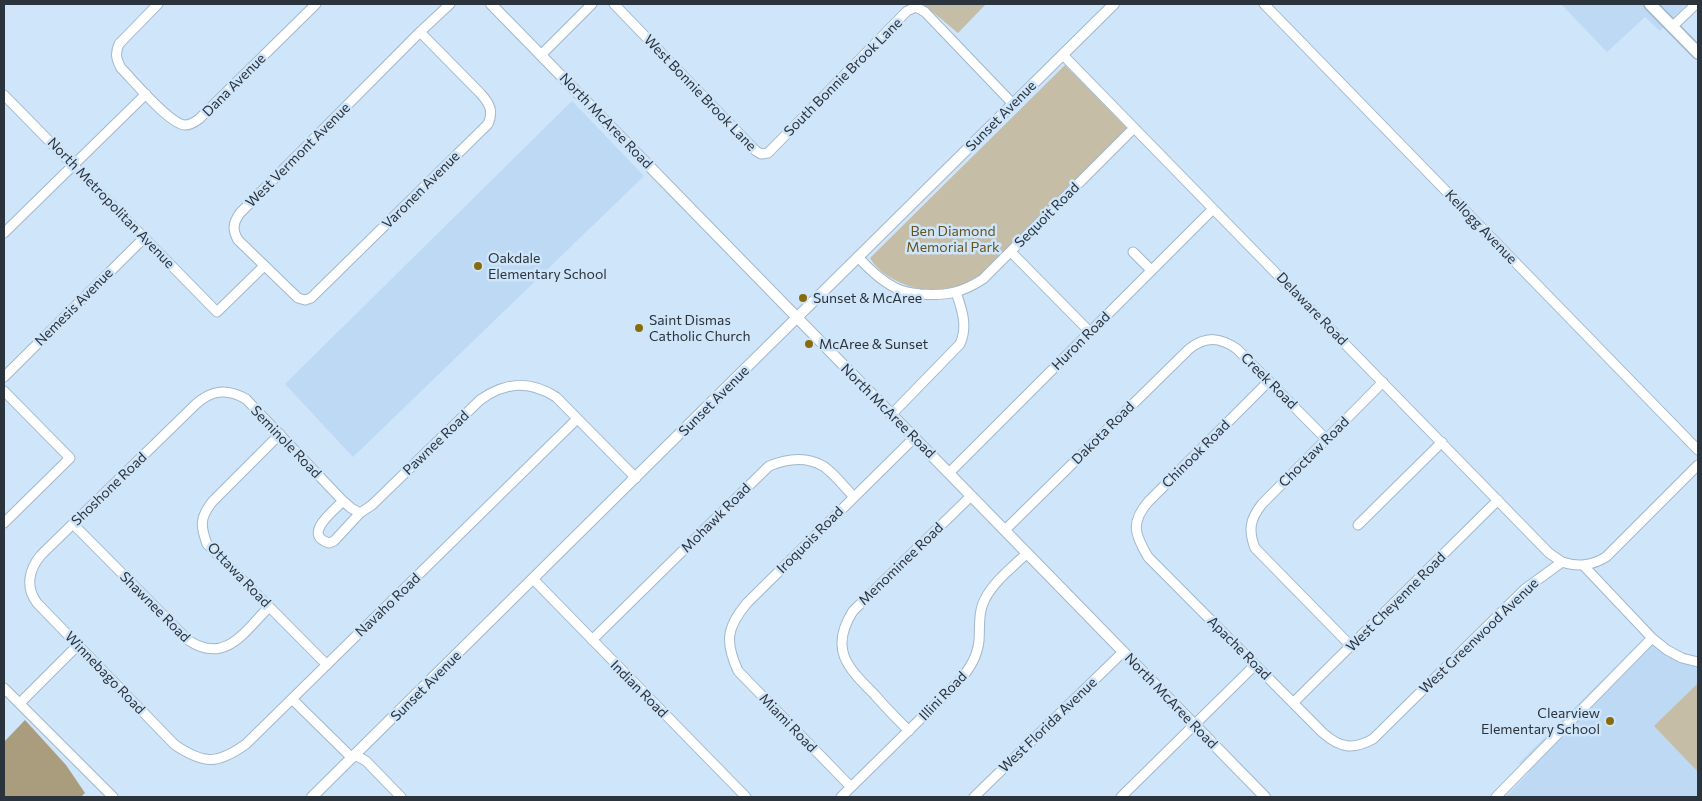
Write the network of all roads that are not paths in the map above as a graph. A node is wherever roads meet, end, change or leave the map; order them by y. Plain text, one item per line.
1 (158, 4) edge
2 (316, 4) edge
3 (450, 4) edge
4 (491, 4) edge
5 (592, 4) edge
6 (614, 4) edge
7 (1114, 4) edge
8 (1264, 4) edge
9 (1650, 4) edge
10 (1696, 4) edge
11 (1672, 27) junction
12 (420, 32) junction
13 (1698, 53) edge
14 (541, 55) junction
15 (1063, 55) junction
16 (146, 94) junction
17 (4, 95) edge
18 (1013, 104) junction
19 (1134, 128) junction
20 (774, 148) joint
21 (74, 164) junction
22 (1213, 209) junction
23 (4, 233) edge
24 (144, 238) junction
25 (1011, 252) junction
26 (1133, 252) dead end
27 (859, 258) junction
28 (264, 266) junction
29 (1151, 270) junction
30 (956, 292) junction
31 (797, 318) junction
32 (1090, 332) junction
33 (1203, 340) joint
34 (4, 377) edge
35 (1269, 382) junction
36 (1383, 382) junction
37 (4, 391) edge
38 (204, 397) joint
39 (891, 415) junction
40 (577, 419) junction
41 (280, 434) junction
42 (914, 438) junction
43 (1326, 439) junction
44 (1442, 442) junction
45 (1698, 450) edge
46 (1698, 465) edge
47 (949, 473) junction
48 (636, 478) junction
49 (971, 496) junction
50 (854, 497) junction
51 (1498, 500) junction
52 (343, 501) junction
53 (360, 513) junction
54 (4, 523) edge
55 (73, 524) junction
56 (1358, 525) dead end
57 (1005, 530) junction
58 (1136, 534) joint
59 (1027, 553) junction
60 (1562, 562) junction
61 (1583, 565) junction
62 (533, 579) junction
63 (30, 589) joint
64 (269, 607) junction
65 (1652, 638) junction
66 (592, 640) junction
67 (78, 645) junction
68 (1351, 646) junction
69 (1123, 652) junction
70 (730, 654) joint
71 (1697, 660) edge
72 (1255, 664) junction
73 (327, 665) junction
74 (4, 688) edge
75 (292, 699) junction
76 (20, 702) junction
77 (1293, 703) junction
78 (1194, 725) junction
79 (909, 731) junction
80 (1355, 746) joint
81 (185, 752) joint
82 (354, 757) junction
83 (851, 787) junction
84 (113, 797) edge
85 (312, 797) edge
86 (401, 797) edge
87 (746, 797) edge
88 (841, 797) edge
89 (974, 797) edge
90 (1121, 797) edge
91 (1264, 797) edge
92 (1496, 797) edge

1 - 16 street
2 - 16 street, Dana Avenue
3 - 12 street, West Vermont Avenue
4 - 14 street, North McAree Road
5 - 14 street
6 - 20 street, West Bonnie Brook Lane
7 - 15 street, Sunset Avenue
8 - 45 street, Kellogg Avenue
9 - 11 main road
10 - 11 street
11 - 13 main road
12 - 28 street, West Vermont Avenue
12 - 28 street, Varonen Avenue
14 - 31 street, North McAree Road
15 - 18 street, Sunset Avenue
15 - 19 street, Delaware Road
16 - 21 street
17 - 21 street, North Metropolitan Avenue
18 - 20 street, South Bonnie Brook Lane
18 - 27 street, Sunset Avenue
19 - 22 street, Delaware Road
19 - 25 street, Sequoit Road
21 - 23 street
21 - 24 street, North Metropolitan Avenue
22 - 29 street, Huron Road
22 - 36 street, Delaware Road
24 - 28 street, North Metropolitan Avenue
24 - 34 street, Nemesis Avenue
25 - 30 street, Sequoit Road
25 - 32 street
26 - 29 street
27 - 30 street, Sequoit Road
27 - 31 street, Sunset Avenue
29 - 32 street, Huron Road
30 - 39 street
31 - 39 street, North McAree Road
31 - 48 street, Sunset Avenue
32 - 47 street, Huron Road
33 - 35 street, Creek Road
33 - 57 street, Dakota Road
35 - 43 street, Creek Road
35 - 58 street, Chinook Road
36 - 43 street, Choctaw Road
36 - 44 street, Delaware Road
37 - 54 street
38 - 41 street, Seminole Road
38 - 55 street, Shoshone Road
39 - 42 street, North McAree Road
40 - 48 street
40 - 53 street, Pawnee Road
40 - 73 street, Navaho Road
41 - 52 street, Seminole Road
41 - 64 street, Ottawa Road
42 - 47 street, North McAree Road
42 - 50 street, Iroquois Road
43 - 68 street, Choctaw Road
44 - 51 street, Delaware Road
44 - 56 street
46 - 61 street
47 - 49 street, North McAree Road
48 - 62 street, Sunset Avenue
49 - 57 street, North McAree Road
49 - 79 street, Menominee Road
50 - 66 street, Mohawk Road
50 - 70 street, Iroquois Road
51 - 60 street, Delaware Road
51 - 68 street, West Cheyenne Road
52 - 53 street, Seminole Road
52 - 53 street, Pawnee Road
55 - 63 street, Shoshone Road
55 - 64 street, Shawnee Road
57 - 59 street, North McAree Road
58 - 72 street, Apache Road
59 - 69 street, North McAree Road
59 - 79 street, Illini Road
60 - 61 street
60 - 80 street, West Greenwood Avenue
61 - 65 street
62 - 66 street, Indian Road
62 - 82 street, Sunset Avenue
63 - 67 street, Winnebago Road
64 - 73 street, Ottawa Road
65 - 71 street
65 - 92 street
66 - 87 street, Indian Road
67 - 76 street
67 - 81 street, Winnebago Road
68 - 77 street, West Cheyenne Road
69 - 78 street, North McAree Road
69 - 89 street, West Florida Avenue
70 - 83 street, Miami Road
72 - 77 street, Apache Road
72 - 78 street
73 - 75 street, Navaho Road
74 - 76 street
75 - 81 street, Navaho Road
75 - 82 street
76 - 84 street
77 - 80 street, Apache Road
78 - 90 street
78 - 91 street, North McAree Road
79 - 83 street, Illini Road
82 - 85 street, Sunset Avenue
82 - 86 street
83 - 88 street, Illini Road

